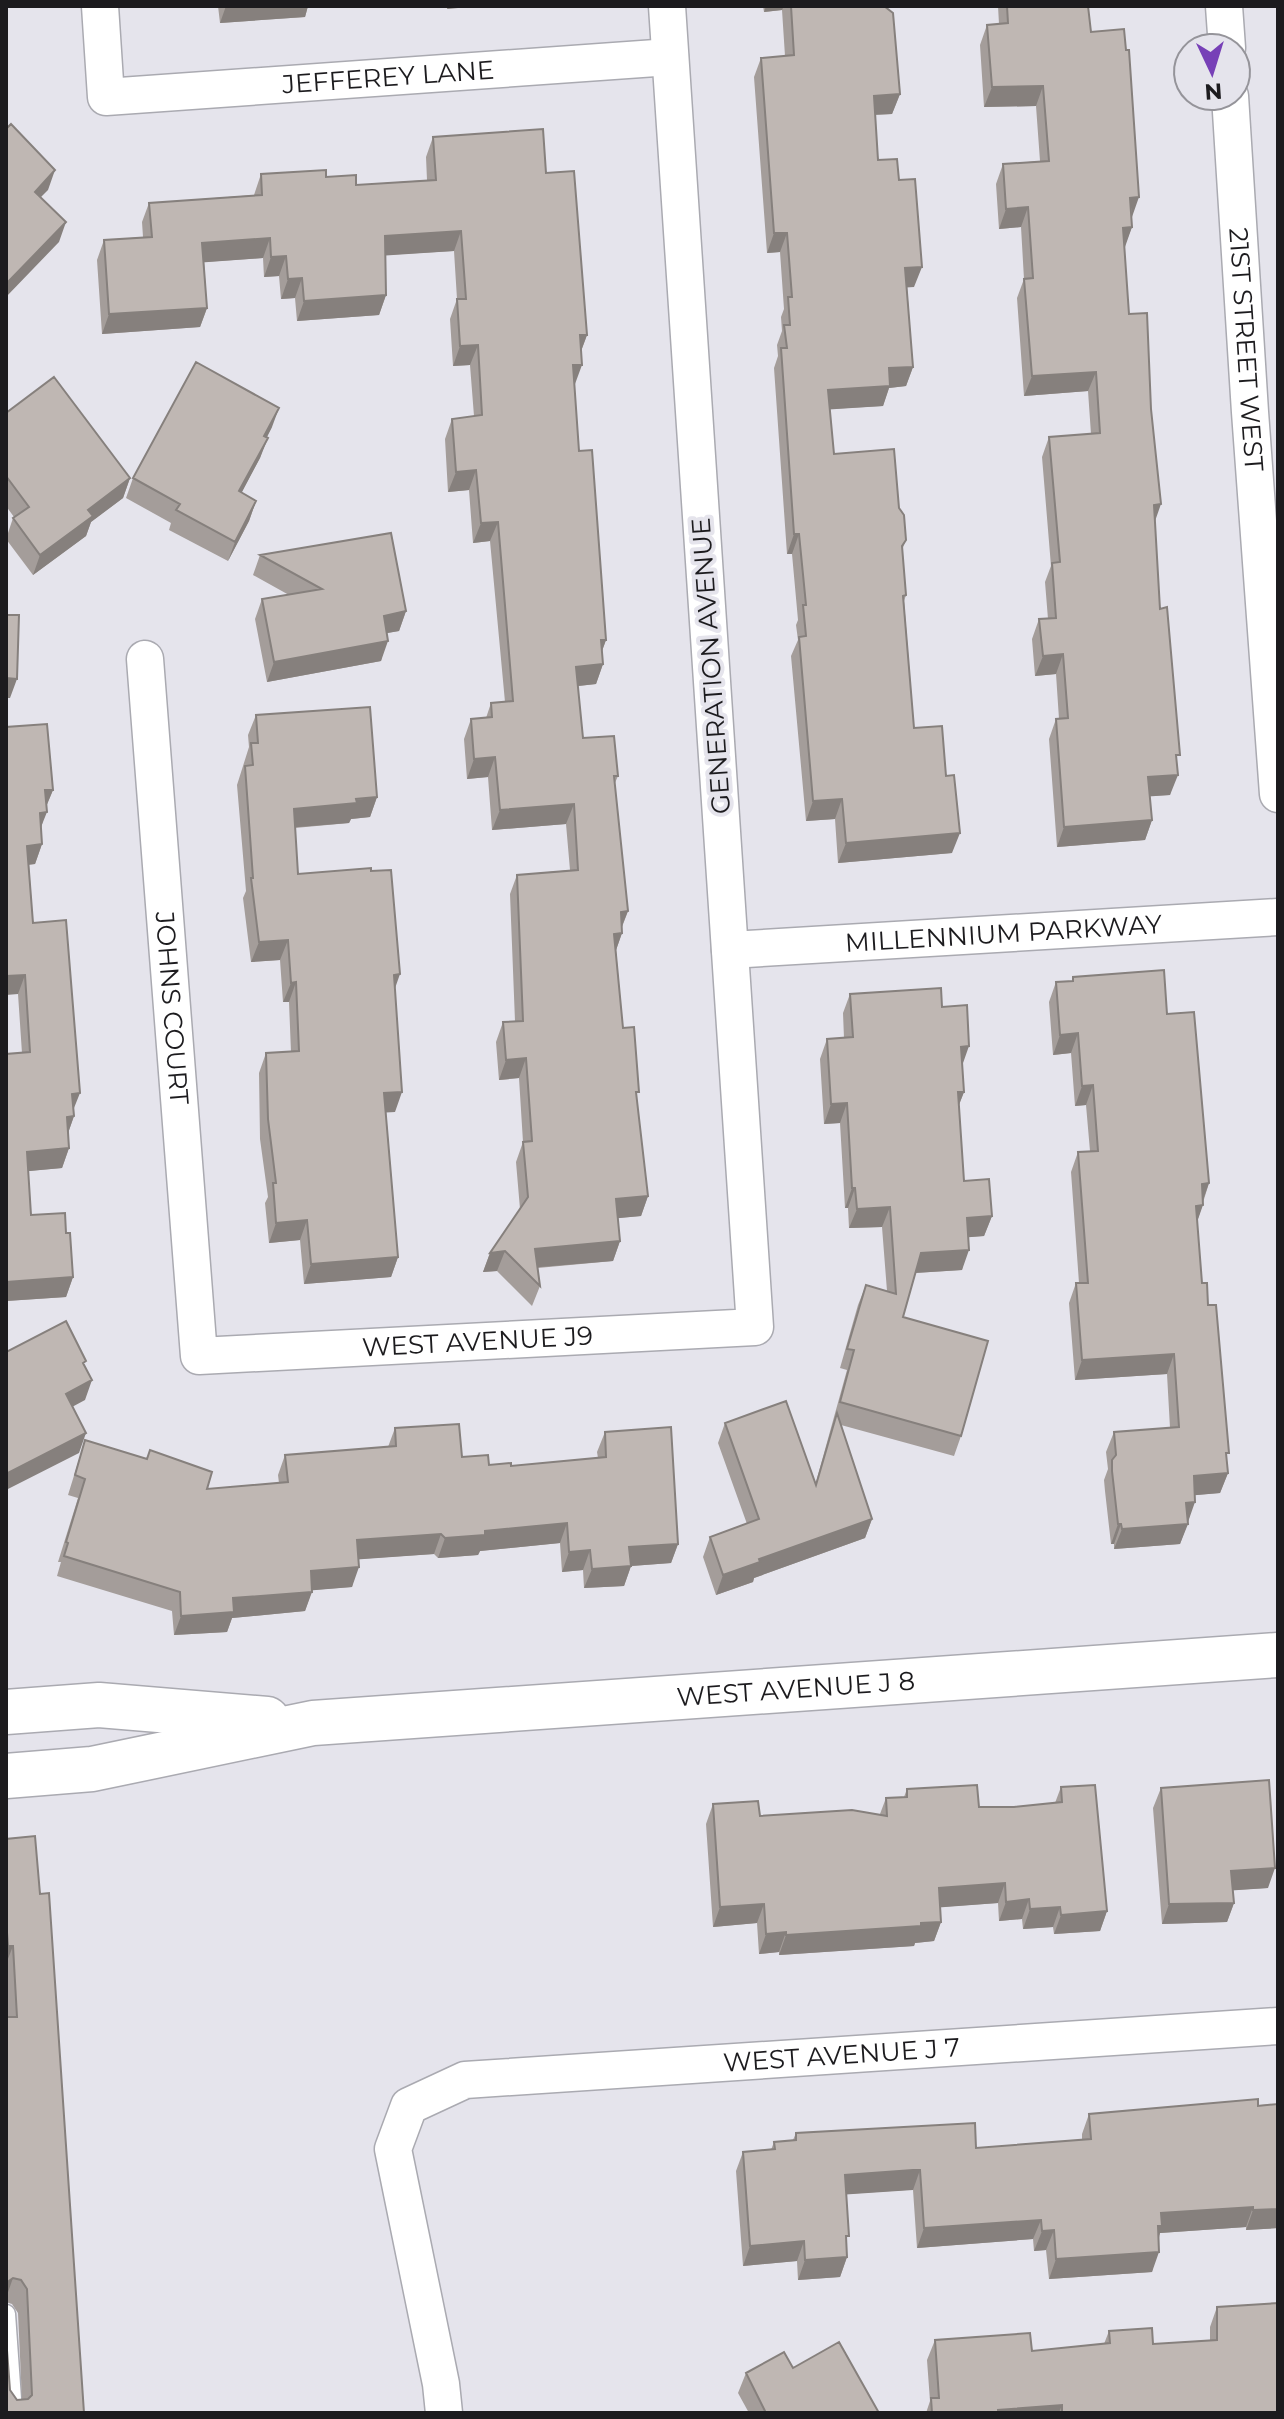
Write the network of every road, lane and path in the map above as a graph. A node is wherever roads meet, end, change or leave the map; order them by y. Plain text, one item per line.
1 (100, 6) edge
2 (667, 6) edge
3 (1224, 6) edge
4 (1226, 32) edge
5 (670, 57) junction
6 (1232, 112) edge
7 (1264, 412) edge
8 (145, 659) dead end
9 (1278, 794) edge
10 (1278, 917) edge
11 (730, 950) junction
12 (755, 1327) joint
13 (199, 1356) joint
14 (1278, 1655) edge
15 (6, 1712) edge
16 (313, 1723) junction
17 (6, 1776) edge
18 (1278, 2026) edge
19 (6, 2314) edge
20 (13, 2413) edge
21 (444, 2413) edge

1 - 5 street, JEFFEREY LANE
2 - 5 street, GENERATION AVENUE
3 - 4 street
5 - 11 street, GENERATION AVENUE
6 - 7 street, 21ST STREET WEST
7 - 9 street, 21ST STREET WEST
8 - 13 street, JOHNS COURT
10 - 11 street, MILLENNIUM PARKWAY
11 - 12 street, GENERATION AVENUE
12 - 13 street, WEST AVENUE J9
14 - 16 street, WEST AVENUE J 8
15 - 16 street, WEST AVENUE J 8
16 - 17 street, WEST AVENUE J 8
18 - 21 street, WEST AVENUE J 7
19 - 20 lane

